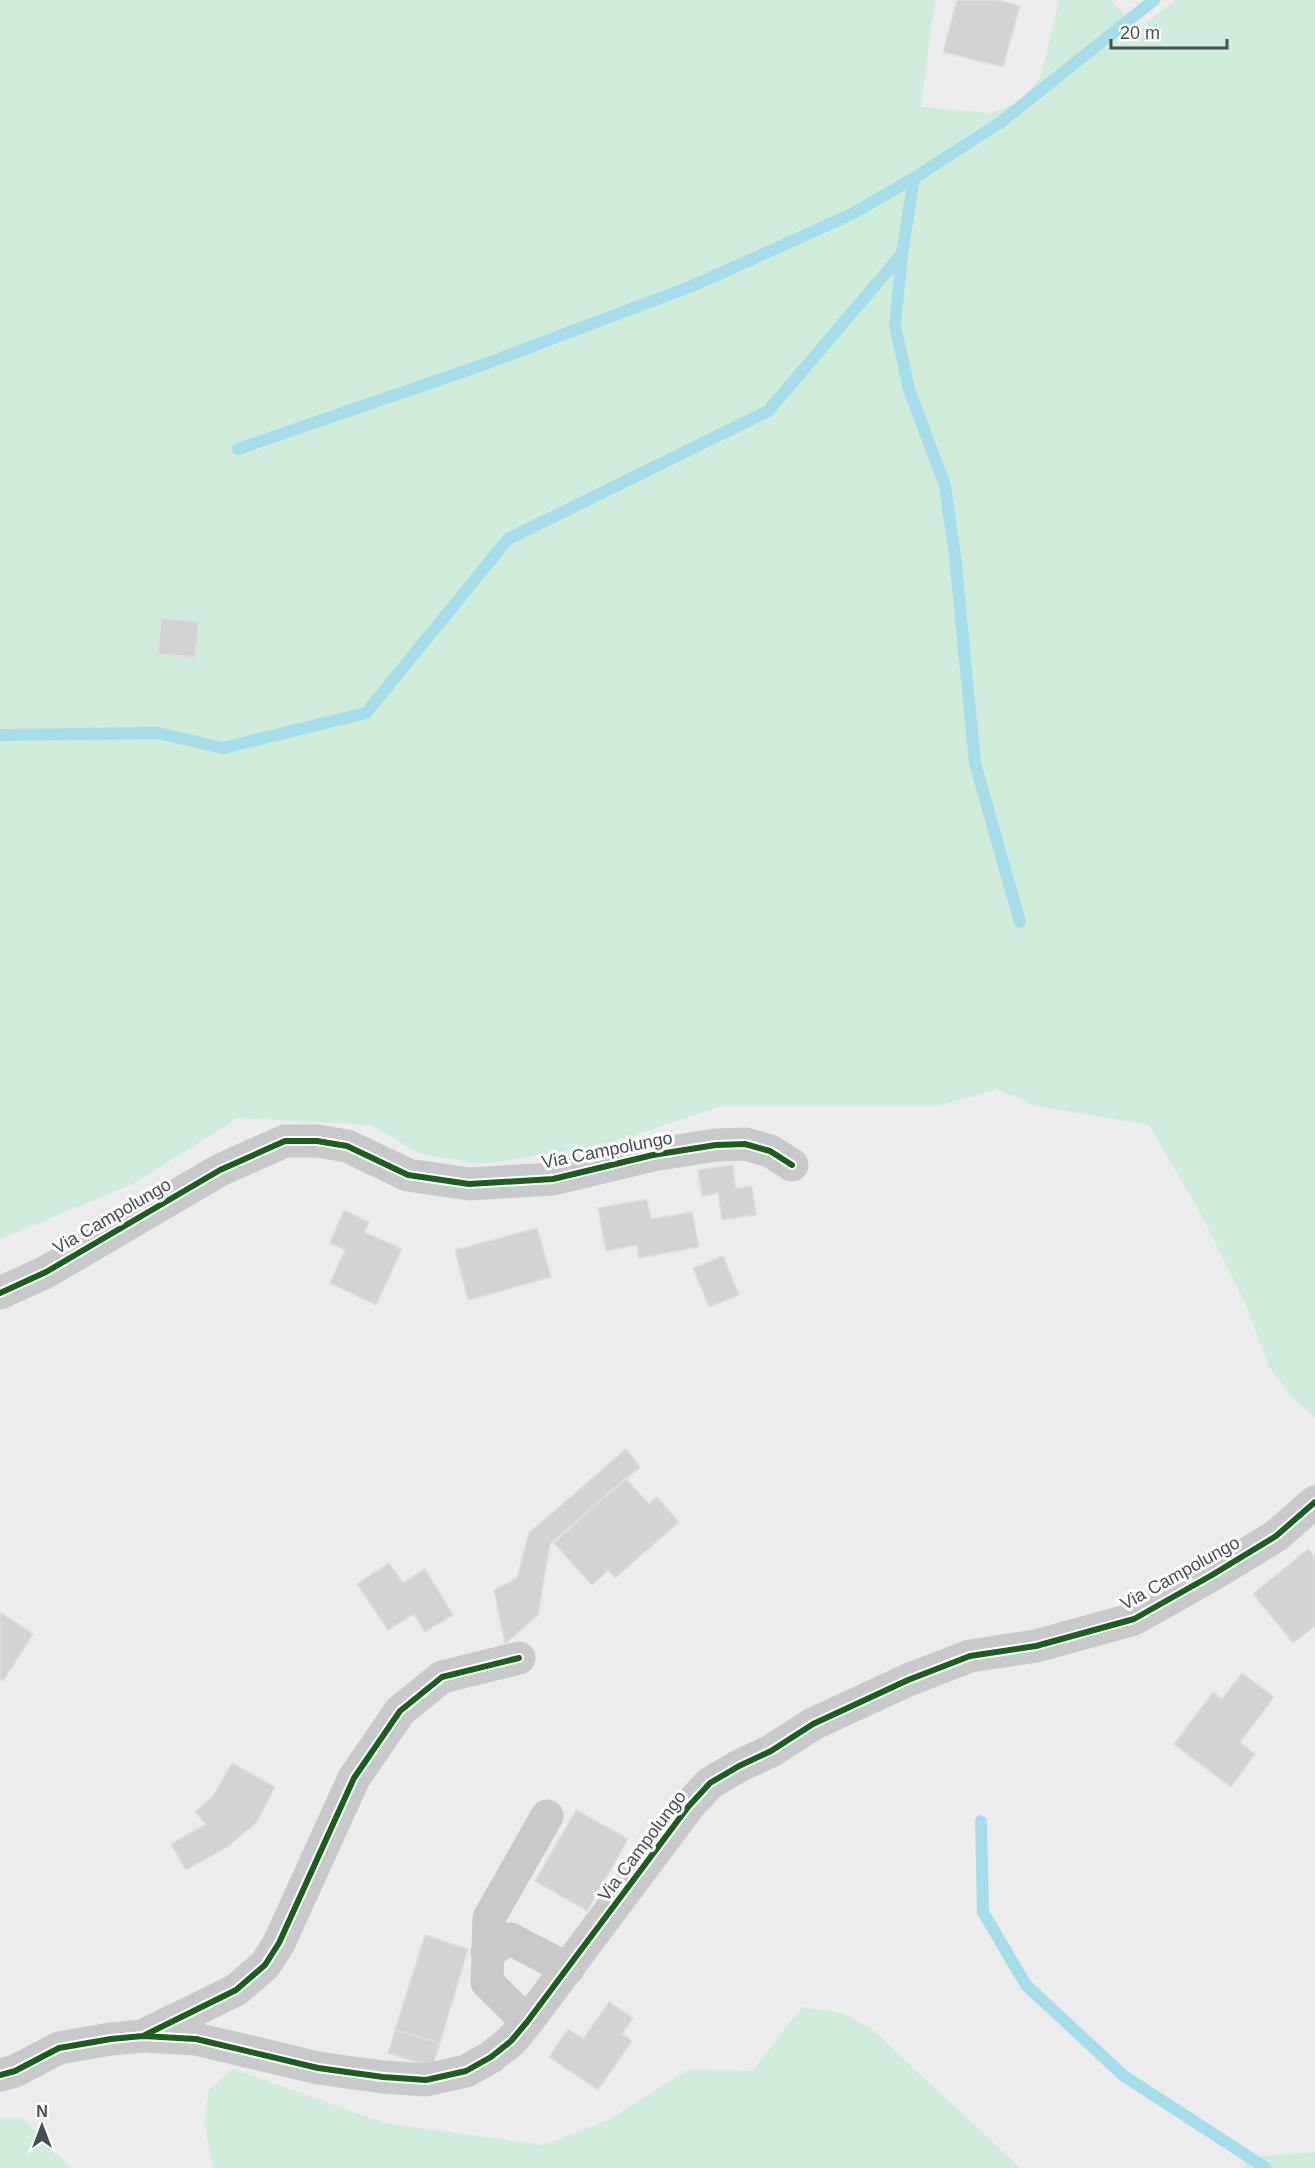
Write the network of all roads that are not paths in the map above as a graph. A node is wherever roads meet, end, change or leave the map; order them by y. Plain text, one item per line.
1 (792, 1165) dead end
2 (0, 1293) edge
3 (1315, 1502) edge
4 (519, 1658) dead end
5 (547, 1815) dead end
6 (487, 1952) junction
7 (568, 1969) junction
8 (527, 2022) junction
9 (142, 2036) junction
10 (0, 2075) edge

1 - 2 street, Via Campolungo
3 - 7 street, Via Campolungo
4 - 9 street
5 - 6 street
6 - 7 street
6 - 8 street
7 - 8 street, Via Campolungo
8 - 9 street, Via Campolungo
9 - 10 street, Via Campolungo

